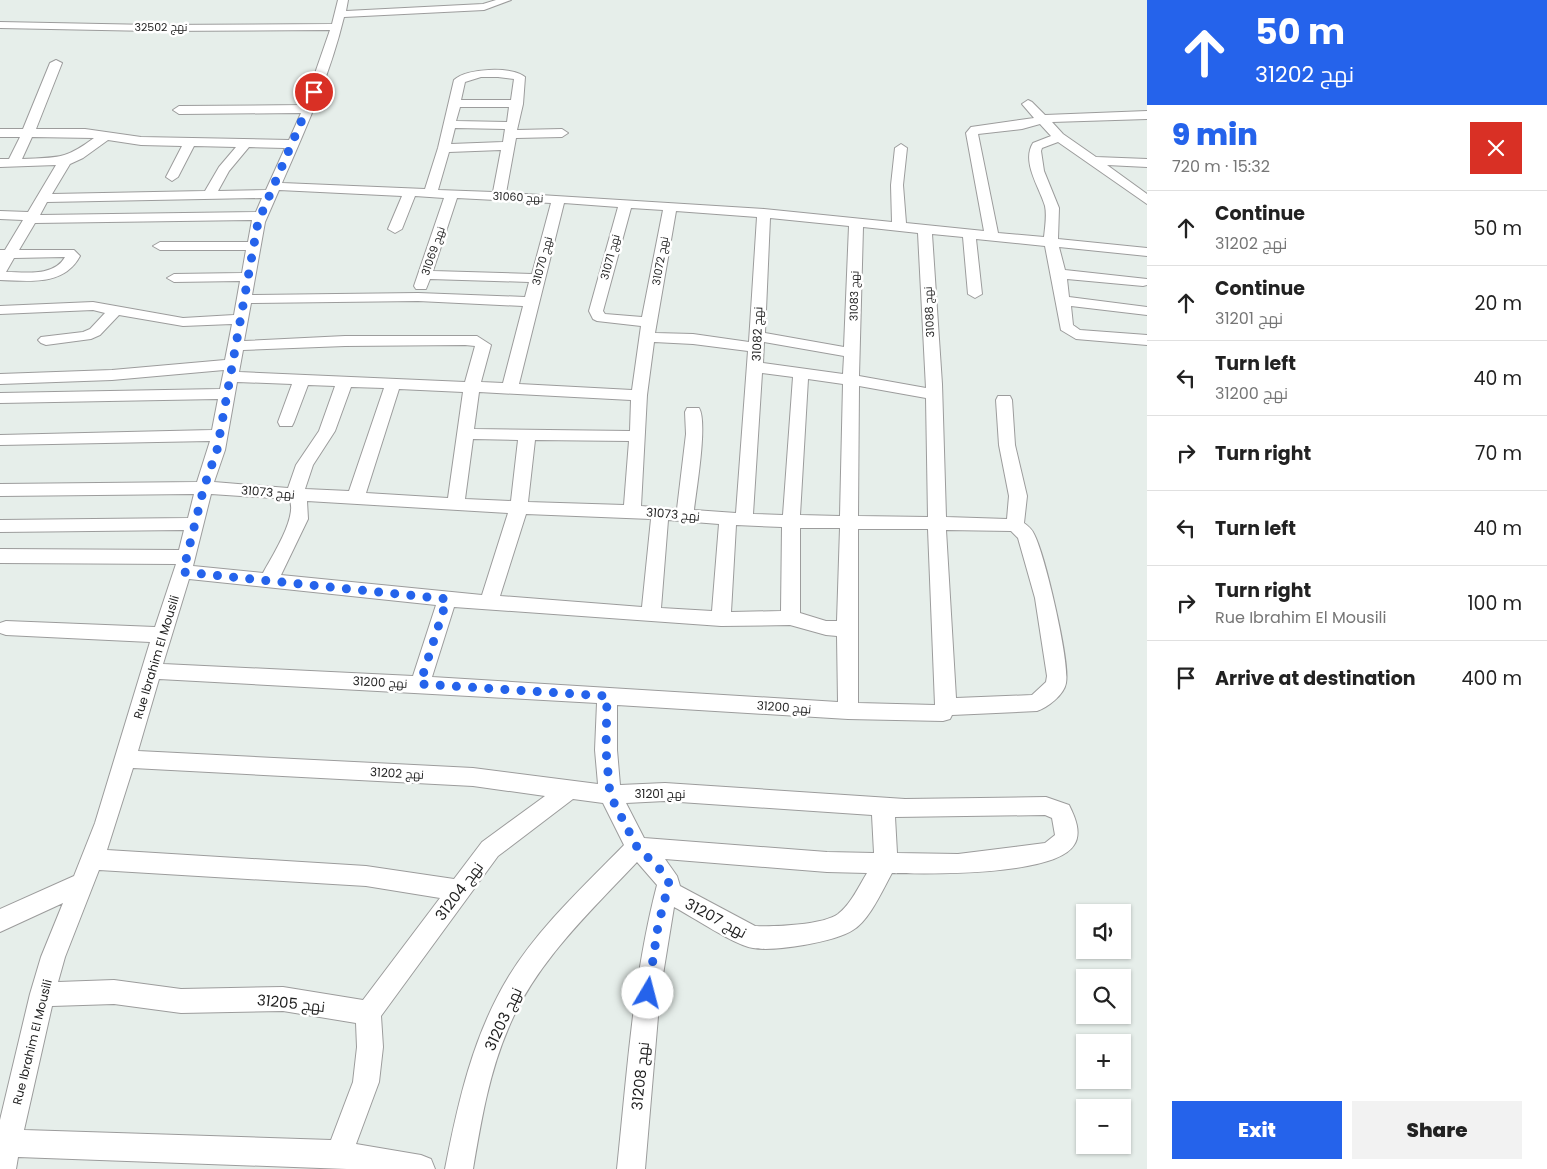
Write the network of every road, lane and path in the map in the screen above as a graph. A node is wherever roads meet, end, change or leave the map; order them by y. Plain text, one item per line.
1 (506, 0) edge
2 (335, 17) edge
3 (0, 25) edge
4 (56, 63) dead end
5 (456, 103) junction
6 (517, 104) junction
7 (1028, 104) dead end
8 (309, 109) junction
9 (179, 110) dead end
10 (1147, 115) edge
11 (1043, 119) junction
12 (450, 124) junction
13 (0, 133) edge
14 (28, 133) junction
15 (562, 133) dead end
16 (510, 135) junction
17 (105, 136) junction
18 (1059, 137) junction
19 (190, 142) junction
20 (246, 143) junction
21 (292, 144) junction
22 (444, 148) junction
23 (901, 148) dead end
24 (65, 161) junction
25 (1091, 161) junction
26 (14, 162) junction
27 (0, 163) edge
28 (1147, 163) edge
29 (172, 177) dead end
30 (271, 190) junction
31 (410, 192) junction
32 (430, 193) junction
33 (210, 194) junction
34 (499, 196) junction
35 (1145, 197) edge
36 (45, 198) junction
37 (559, 199) junction
38 (450, 200) junction
39 (625, 204) junction
40 (670, 206) junction
41 (0, 215) edge
42 (261, 216) junction
43 (32, 217) junction
44 (763, 219) junction
45 (856, 222) junction
46 (899, 227) junction
47 (395, 229) dead end
48 (925, 230) junction
49 (969, 233) junction
50 (992, 236) junction
51 (1051, 243) junction
52 (160, 246) dead end
53 (253, 246) junction
54 (1132, 250) junction
55 (1147, 252) edge
56 (4, 254) edge
57 (0, 270) edge
58 (1059, 274) junction
59 (424, 275) junction
60 (0, 276) edge
61 (248, 277) junction
62 (174, 278) dead end
63 (538, 278) junction
64 (1145, 288) edge
65 (975, 294) dead end
66 (418, 297) junction
67 (244, 300) junction
68 (1062, 301) junction
69 (531, 302) junction
70 (117, 309) junction
71 (1147, 311) edge
72 (1, 312) edge
73 (241, 319) junction
74 (648, 325) junction
75 (46, 340) dead end
76 (1147, 340) edge
77 (756, 342) junction
78 (236, 346) junction
79 (853, 353) junction
80 (755, 367) junction
81 (801, 373) junction
82 (852, 376) junction
83 (230, 378) junction
84 (0, 379) edge
85 (302, 379) junction
86 (345, 381) junction
87 (393, 384) junction
88 (472, 387) junction
89 (510, 388) junction
90 (933, 394) junction
91 (639, 395) junction
92 (0, 398) edge
93 (1004, 400) dead end
94 (693, 412) dead end
95 (286, 422) dead end
96 (465, 434) junction
97 (219, 435) junction
98 (527, 435) junction
99 (638, 436) junction
100 (0, 440) edge
101 (204, 487) junction
102 (0, 490) edge
103 (294, 494) junction
104 (356, 497) junction
105 (456, 503) junction
106 (519, 508) junction
107 (632, 511) junction
108 (660, 514) junction
109 (685, 515) junction
110 (736, 518) junction
111 (791, 521) junction
112 (851, 521) junction
113 (937, 523) junction
114 (195, 524) junction
115 (1016, 524) junction
116 (0, 526) edge
117 (0, 556) edge
118 (185, 565) junction
119 (269, 581) junction
120 (447, 599) junction
121 (489, 602) junction
122 (651, 613) junction
123 (790, 618) junction
124 (722, 619) junction
125 (6, 628) dead end
126 (847, 629) junction
127 (162, 635) junction
128 (151, 671) junction
129 (420, 684) junction
130 (607, 696) junction
131 (944, 710) junction
132 (848, 711) junction
133 (125, 759) junction
134 (571, 789) junction
135 (610, 795) junction
136 (780, 798) joint
137 (883, 807) junction
138 (637, 847) junction
139 (92, 859) junction
140 (886, 862) junction
141 (82, 883) junction
142 (460, 890) junction
143 (668, 892) junction
144 (0, 921) edge
145 (42, 994) junction
146 (368, 1013) junction
147 (7, 1142) junction
148 (339, 1154) junction
149 (461, 1157) edge
150 (415, 1168) edge
151 (2, 1169) edge
152 (631, 1169) edge

1 - 2 street, نهج 32502
2 - 3 street, نهج 32502
2 - 8 street, Rue Ibrahim El Mousili
4 - 14 street
5 - 6 street
5 - 6 street
5 - 12 street
6 - 16 street
7 - 11 street
8 - 9 street
8 - 21 street, Rue Ibrahim El Mousili
10 - 11 street
11 - 18 street
11 - 50 street
12 - 16 street
12 - 22 street
13 - 14 street
14 - 17 street
14 - 26 street
15 - 16 street
16 - 22 street
16 - 34 street
17 - 19 street
17 - 24 street
18 - 25 street
18 - 51 street
19 - 20 street
19 - 29 street
20 - 21 street
20 - 33 street
21 - 30 street, Rue Ibrahim El Mousili
22 - 32 street
23 - 46 street
24 - 26 street
24 - 36 street
25 - 28 street
25 - 35 street
26 - 27 street
30 - 31 street, نهج 31060
30 - 33 street, نهج 31060
30 - 42 street, Rue Ibrahim El Mousili
31 - 32 street, نهج 31060
31 - 47 street
32 - 38 street, نهج 31060
33 - 36 street, نهج 31060
34 - 37 street, نهج 31060
34 - 38 street, نهج 31060
36 - 43 street
37 - 39 street, نهج 31060
37 - 63 street, نهج 31070
38 - 59 street, نهج 31069
39 - 40 street, نهج 31060
39 - 74 street, نهج 31071
40 - 44 street, نهج 31060
40 - 74 street, نهج 31072
41 - 43 street
42 - 43 street
42 - 53 street, Rue Ibrahim El Mousili
43 - 56 street
44 - 45 street, نهج 31060
44 - 77 street, نهج 31082
45 - 46 street
45 - 79 street, نهج 31083
46 - 48 street
48 - 49 street
48 - 90 street, نهج 31088
49 - 50 street
49 - 65 street
50 - 51 street
51 - 54 street
51 - 58 street
52 - 53 street
53 - 61 street, Rue Ibrahim El Mousili
54 - 55 street
54 - 64 street
56 - 57 street
56 - 60 street
58 - 64 street
58 - 68 street
59 - 63 street
59 - 66 street, نهج 31069
61 - 62 street
61 - 67 street, Rue Ibrahim El Mousili
63 - 69 street, نهج 31070
66 - 67 street, نهج 31070
66 - 69 street, نهج 31070
67 - 73 street, Rue Ibrahim El Mousili
68 - 71 street
68 - 76 street
69 - 89 street
70 - 72 street
70 - 73 street
70 - 75 street
73 - 78 street, Rue Ibrahim El Mousili
74 - 77 street
74 - 91 street, نهج 31072
77 - 79 street
77 - 80 street, نهج 31082
78 - 83 street, Rue Ibrahim El Mousili
78 - 88 street
79 - 82 street, نهج 31083
80 - 81 street, نهج 31082
80 - 110 street
81 - 82 street, نهج 31082
81 - 111 street
82 - 90 street, نهج 31082
82 - 112 street, نهج 31083
83 - 84 street
83 - 85 street
83 - 92 street
83 - 97 street, Rue Ibrahim El Mousili
85 - 86 street
85 - 95 street
86 - 87 street
86 - 103 street
87 - 88 street
87 - 104 street
88 - 89 street
88 - 96 street
89 - 91 street
90 - 113 street, نهج 31088
91 - 99 street, نهج 31072
93 - 115 street
94 - 109 street
96 - 98 street
96 - 105 street
97 - 100 street
97 - 101 street, Rue Ibrahim El Mousili
98 - 99 street
98 - 106 street
99 - 107 street, نهج 31072
101 - 102 street, نهج 31073
101 - 103 street, نهج 31073
101 - 114 street, Rue Ibrahim El Mousili
103 - 104 street, نهج 31073
103 - 119 street
104 - 105 street, نهج 31073
105 - 106 street, نهج 31073
106 - 107 street, نهج 31073
106 - 121 street
107 - 108 street, نهج 31073
108 - 109 street, نهج 31073
108 - 122 street
109 - 110 street, نهج 31073
110 - 111 street, نهج 31073
110 - 124 street
111 - 112 street, نهج 31073
111 - 123 street
112 - 113 street, نهج 31073
112 - 126 street, نهج 31083
113 - 115 street, نهج 31073
113 - 131 street, نهج 31088
114 - 116 street
114 - 118 street, Rue Ibrahim El Mousili
115 - 131 street, نهج 31200
117 - 118 street
118 - 119 street
118 - 127 street, Rue Ibrahim El Mousili
119 - 120 street
120 - 121 street
120 - 129 street
121 - 122 street
122 - 124 street
123 - 124 street
123 - 126 street
125 - 127 street
126 - 132 street
127 - 128 street, Rue Ibrahim El Mousili
128 - 129 street, نهج 31200
128 - 133 street, Rue Ibrahim El Mousili
129 - 130 street, نهج 31200
130 - 132 street, نهج 31200
130 - 135 street
131 - 132 street, نهج 31200
133 - 134 street, نهج 31202
133 - 139 street, Rue Ibrahim El Mousili
134 - 135 street, نهج 31202
134 - 142 street, نهج 31204
135 - 136 street, نهج 31201
135 - 138 street
136 - 137 street
137 - 140 street
137 - 140 street
138 - 140 street
138 - 143 street
138 - 149 street, نهج 31203
139 - 141 street, Rue Ibrahim El Mousili
139 - 142 street
140 - 143 street, نهج 31207
141 - 144 street
141 - 145 street, Rue Ibrahim El Mousili
142 - 146 street, نهج 31204
143 - 152 street, نهج 31208
145 - 146 street, نهج 31205
145 - 147 street, Rue Ibrahim El Mousili
146 - 148 street
147 - 148 street
147 - 151 street, Rue Ibrahim El Mousili
148 - 150 street

